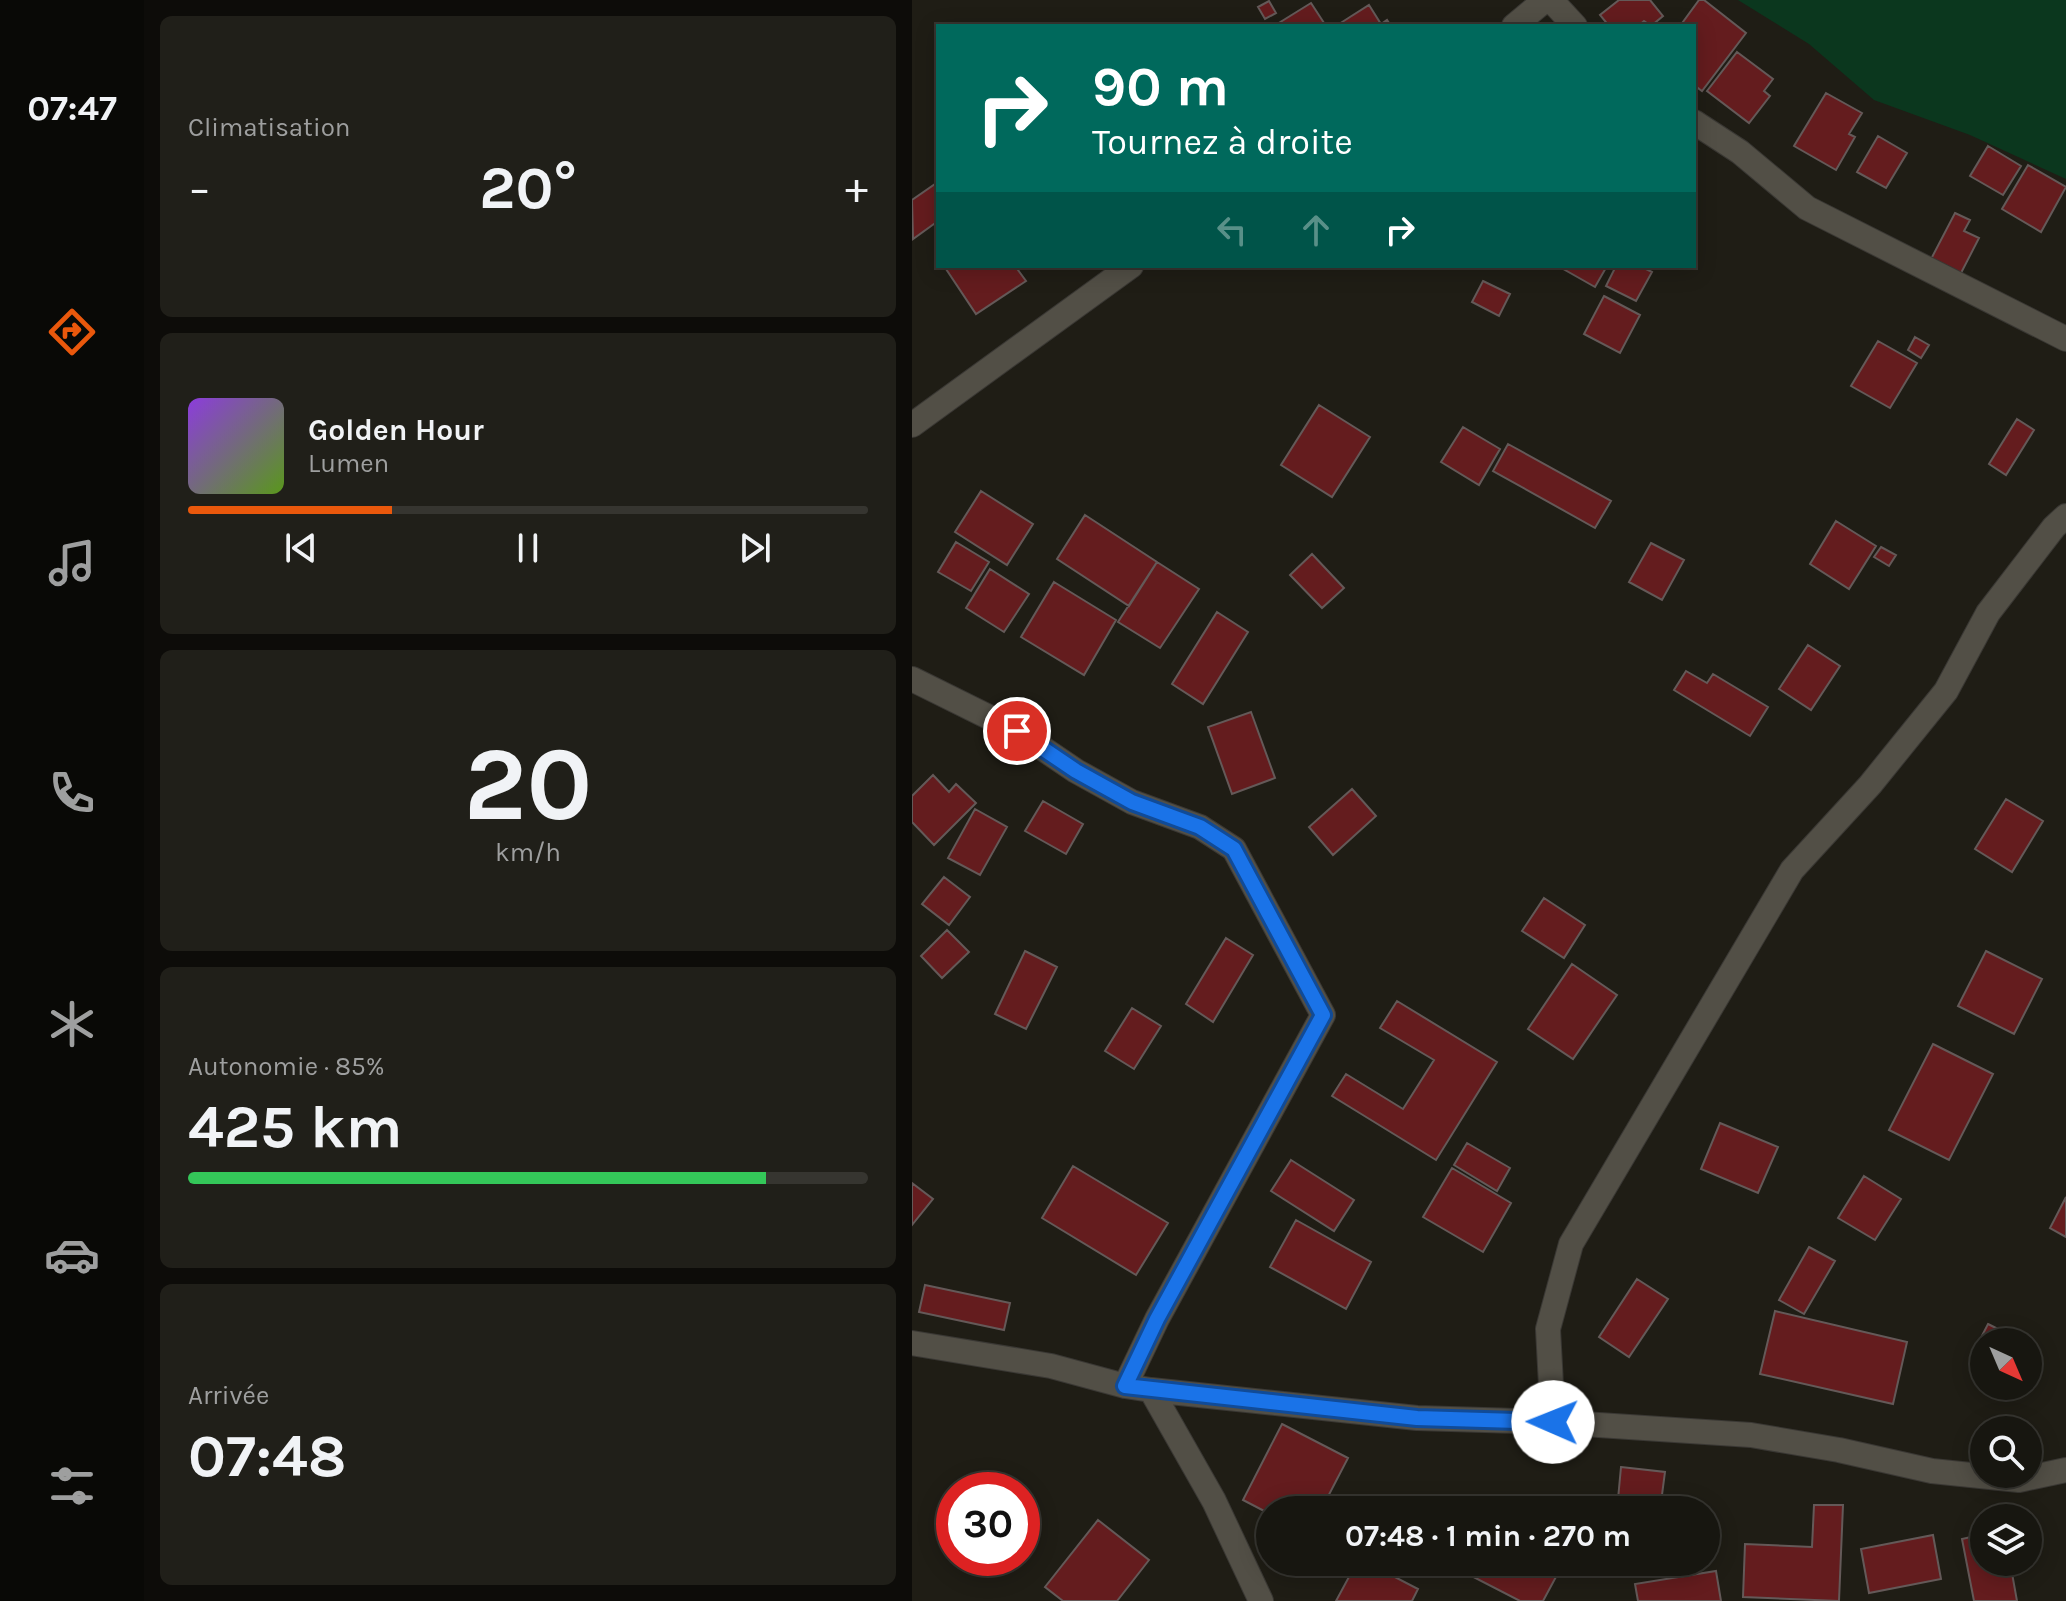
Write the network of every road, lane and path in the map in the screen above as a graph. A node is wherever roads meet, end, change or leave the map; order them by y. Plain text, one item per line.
1 (1548, 0) edge
2 (1517, 24) edge
3 (1573, 24) edge
4 (1696, 123) edge
5 (1128, 268) edge
6 (2066, 339) edge
7 (912, 425) edge
8 (2066, 516) edge
9 (912, 679) edge
10 (912, 1343) edge
11 (1125, 1386) junction
12 (1151, 1390) junction
13 (1553, 1422) junction
14 (2066, 1470) edge
15 (1261, 1601) edge

1 - 2 street
1 - 3 street
4 - 6 street
5 - 7 street
8 - 13 street
9 - 11 street
10 - 11 street
11 - 12 street
12 - 13 street
12 - 15 street
13 - 14 street

